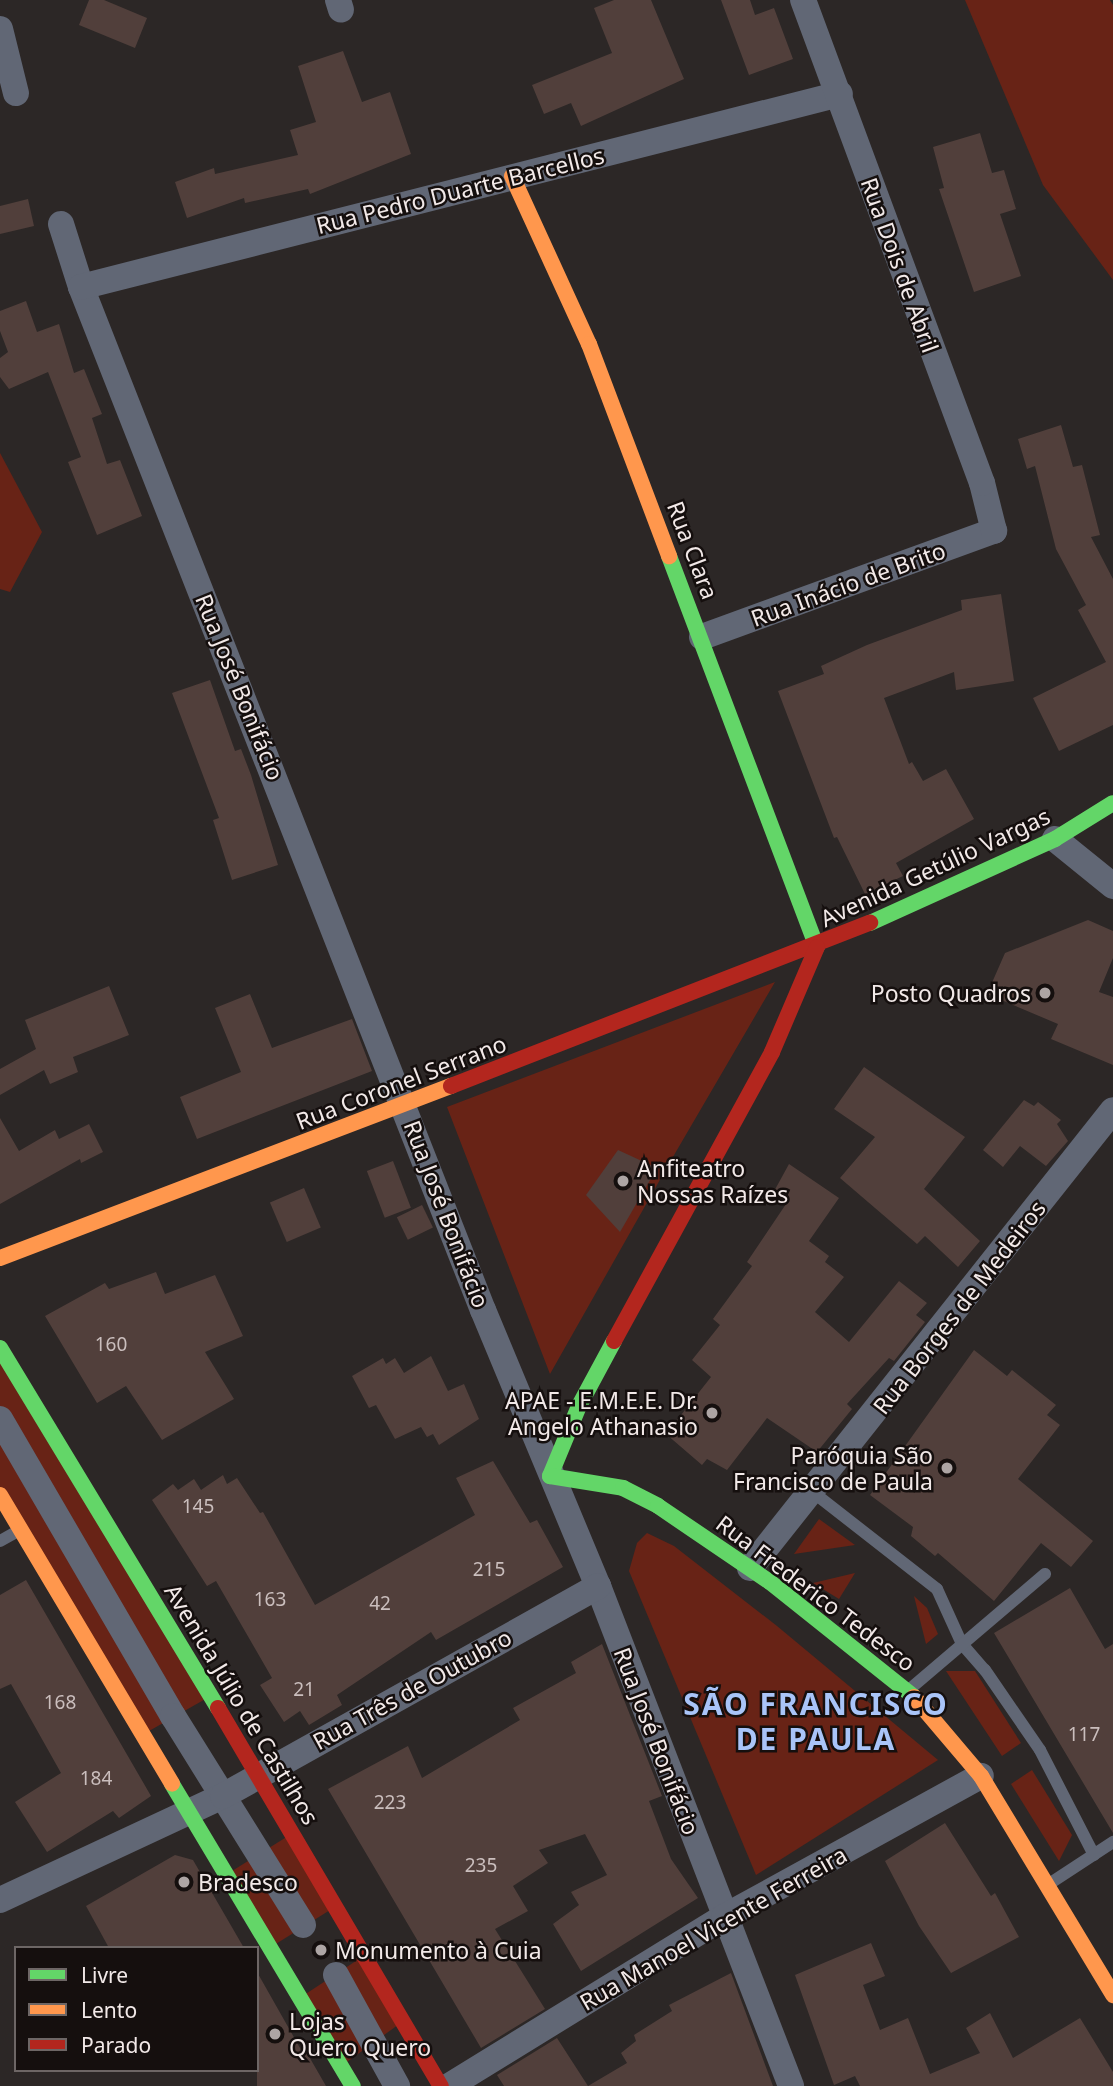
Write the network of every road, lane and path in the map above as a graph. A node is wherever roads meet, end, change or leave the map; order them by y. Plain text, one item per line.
1 (803, 0) edge
2 (0, 29) edge
3 (16, 93) dead end
4 (840, 94) junction
5 (512, 176) junction
6 (61, 224) dead end
7 (81, 287) junction
8 (994, 531) joint
9 (702, 637) junction
10 (1113, 803) edge
11 (1055, 839) junction
12 (1113, 886) edge
13 (817, 947) junction
14 (407, 1106) junction
15 (1113, 1110) edge
16 (0, 1258) edge
17 (0, 1348) edge
18 (0, 1419) edge
19 (550, 1476) junction
20 (814, 1493) junction
21 (0, 1495) edge
22 (21, 1529) junction
23 (0, 1541) edge
24 (750, 1568) junction
25 (1045, 1574) dead end
26 (598, 1586) junction
27 (962, 1644) junction
28 (908, 1690) junction
29 (209, 1697) junction
30 (173, 1716) junction
31 (142, 1735) junction
32 (257, 1776) junction
33 (981, 1776) junction
34 (223, 1796) junction
35 (187, 1808) junction
36 (293, 1833) junction
37 (1113, 1842) edge
38 (259, 1855) junction
39 (1094, 1855) junction
40 (225, 1872) junction
41 (1049, 1884) junction
42 (0, 1900) edge
43 (338, 1905) junction
44 (724, 1917) junction
45 (303, 1924) junction
46 (266, 1946) junction
47 (365, 1955) junction
48 (335, 1975) junction
49 (1113, 1995) edge
50 (298, 1999) junction
51 (402, 2022) junction
52 (374, 2043) junction
53 (346, 2076) edge
54 (397, 2086) edge
55 (441, 2086) edge
56 (449, 2086) edge
57 (791, 2086) edge

1 - 4 street, Rua Dois de Abril
2 - 3 street
4 - 5 street, Rua Pedro Duarte Barcellos
4 - 8 street, Rua Dois de Abril
5 - 7 street, Rua Pedro Duarte Barcellos
5 - 9 main road, Rua Clara
6 - 7 street, Rua José Bonifácio
7 - 14 street, Rua José Bonifácio
8 - 9 street, Rua Inácio de Brito
9 - 13 main road, Rua Clara
10 - 11 main road, Avenida Getúlio Vargas
11 - 12 street
11 - 13 main road, Avenida Getúlio Vargas
13 - 14 main road, Rua Coronel Serrano
13 - 19 main road, Avenida Getúlio Vargas
14 - 16 main road, Rua Coronel Serrano
14 - 19 street, Rua José Bonifácio
15 - 20 street, Rua Borges de Medeiros
17 - 29 main road, Avenida Júlio de Castilhos
18 - 30 street
19 - 24 main road, Rua Frederico Tedesco
19 - 26 street, Rua José Bonifácio
20 - 24 street, Rua Borges de Medeiros
20 - 27 lane
21 - 22 main road
22 - 23 lane
22 - 31 main road
24 - 28 main road, Rua Frederico Tedesco
25 - 27 lane
26 - 32 street, Rua Três de Outubro
26 - 44 street, Rua José Bonifácio
27 - 28 lane
27 - 39 lane
28 - 33 main road, Rua Frederico Tedesco
29 - 30 street
29 - 32 main road, Avenida Júlio de Castilhos
30 - 31 street
30 - 34 street
31 - 35 main road
32 - 34 street, Rua Três de Outubro
32 - 36 main road, Avenida Júlio de Castilhos
33 - 41 main road, Rua Frederico Tedesco
33 - 44 street, Rua Manoel Vicente Ferreira
34 - 35 street, Rua Três de Outubro
34 - 38 street
35 - 40 main road
35 - 42 street, Rua Três de Outubro
36 - 38 street
36 - 43 main road, Avenida Júlio de Castilhos
37 - 39 lane
38 - 40 street
38 - 45 street
39 - 41 lane
40 - 46 main road
41 - 49 main road, Rua Frederico Tedesco
43 - 45 street
43 - 47 main road, Avenida Júlio de Castilhos
44 - 56 street, Rua Manoel Vicente Ferreira
44 - 57 street, Rua José Bonifácio
45 - 46 street
46 - 50 main road
47 - 48 street
47 - 51 main road, Avenida Júlio de Castilhos
48 - 50 street
48 - 52 street
50 - 53 main road
51 - 52 street
51 - 55 main road, Avenida Júlio de Castilhos
52 - 53 street
52 - 54 street

